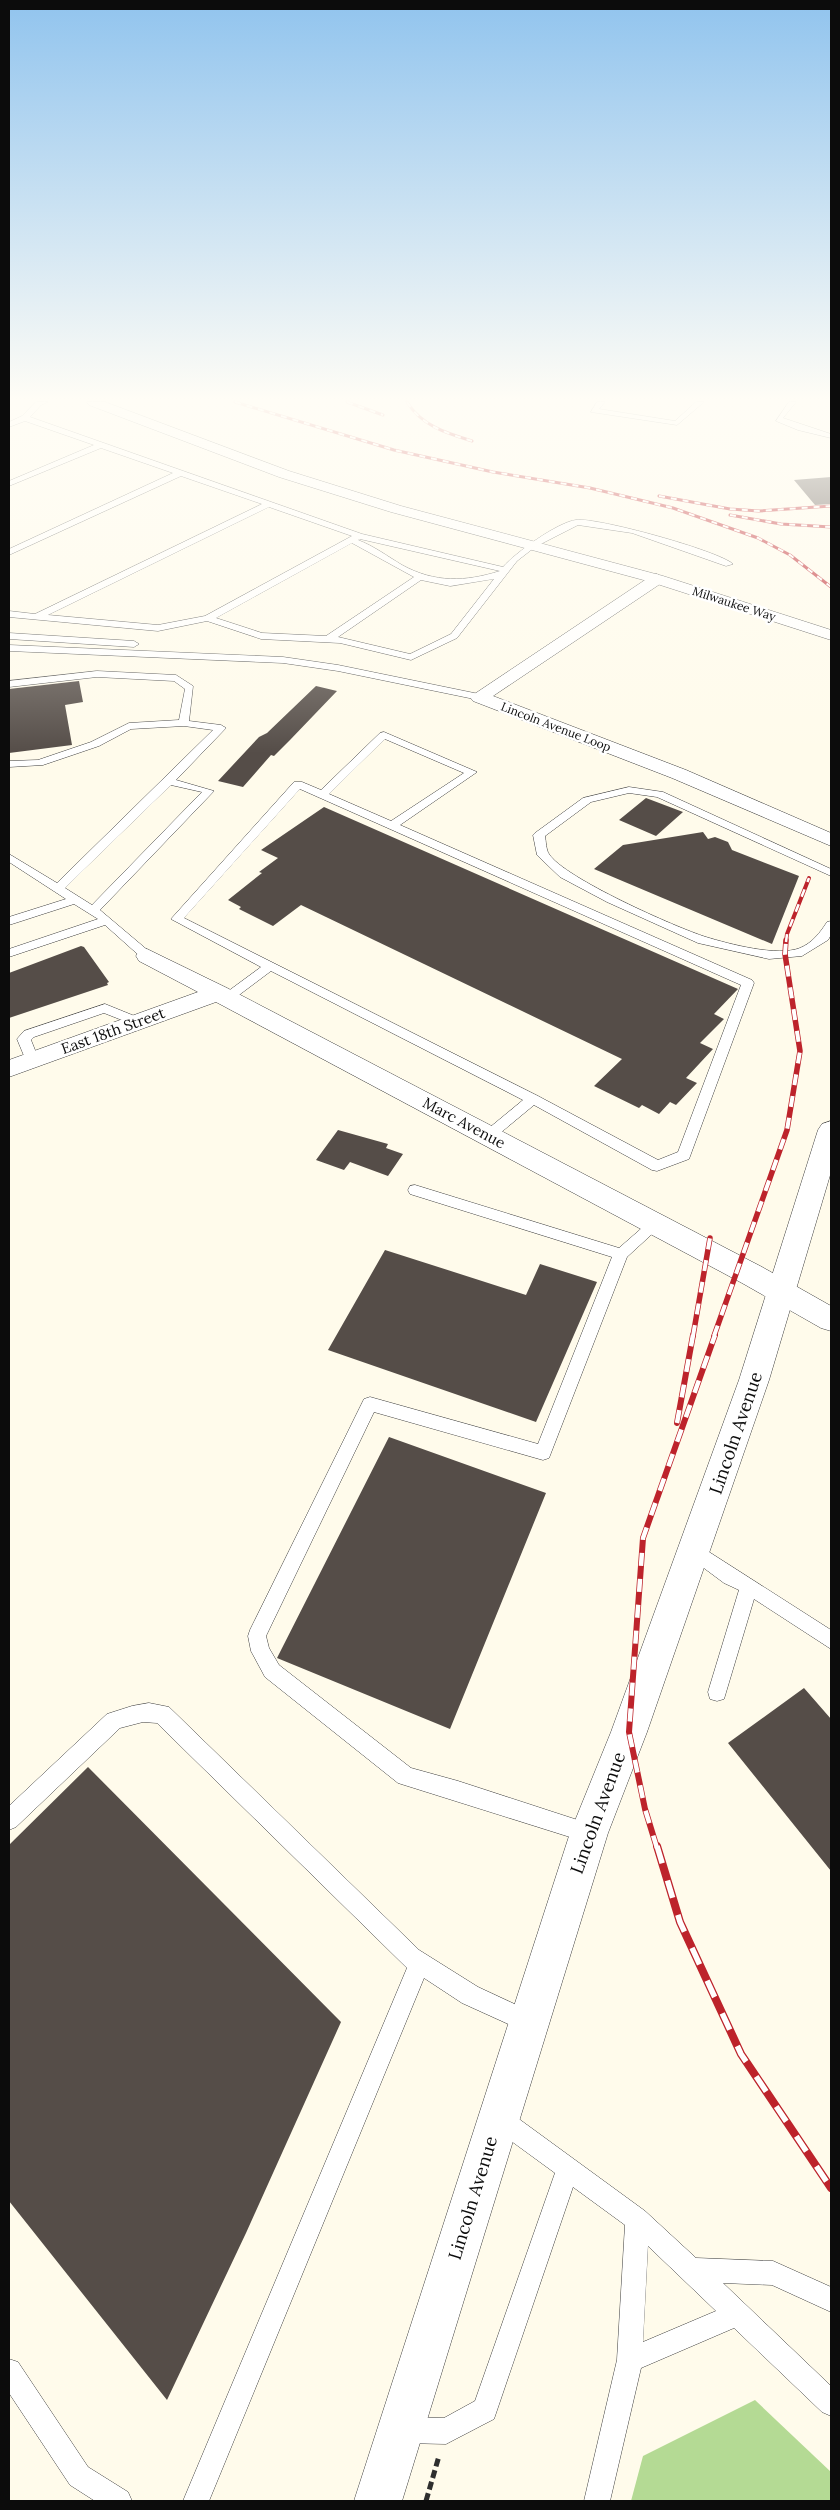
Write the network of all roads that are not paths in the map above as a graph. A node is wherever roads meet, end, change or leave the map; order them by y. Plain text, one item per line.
1 (80, 519) edge
2 (238, 519) edge
3 (312, 519) edge
4 (434, 519) edge
5 (359, 536) junction
6 (350, 540) junction
7 (532, 545) junction
8 (9, 552) edge
9 (730, 564) dead end
10 (505, 571) junction
11 (419, 578) junction
12 (657, 579) junction
13 (9, 614) edge
14 (36, 616) junction
15 (208, 618) junction
16 (831, 635) edge
17 (9, 636) edge
18 (329, 639) junction
19 (9, 648) edge
20 (283, 660) junction
21 (9, 684) edge
22 (479, 697) junction
23 (184, 723) junction
24 (9, 764) edge
25 (169, 782) junction
26 (322, 795) junction
27 (391, 826) junction
28 (831, 840) edge
29 (9, 857) edge
30 (831, 873) edge
31 (58, 888) junction
32 (76, 899) junction
33 (93, 911) junction
34 (107, 920) junction
35 (9, 921) edge
36 (831, 925) edge
37 (9, 954) edge
38 (147, 956) joint
39 (270, 966) junction
40 (223, 996) junction
41 (9, 1069) edge
42 (532, 1099) junction
43 (831, 1130) edge
44 (488, 1136) junction
45 (415, 1190) dead end
46 (656, 1224) junction
47 (621, 1254) junction
48 (782, 1291) junction
49 (831, 1320) edge
50 (695, 1551) junction
51 (749, 1586) junction
52 (831, 1640) edge
53 (717, 1692) dead end
54 (9, 1820) edge
55 (589, 1833) junction
56 (419, 1964) junction
57 (528, 2022) junction
58 (498, 2118) junction
59 (568, 2168) junction
60 (637, 2219) junction
61 (690, 2270) junction
62 (831, 2300) edge
63 (737, 2314) junction
64 (630, 2360) junction
65 (9, 2371) edge
66 (831, 2403) edge
67 (400, 2430) junction
68 (119, 2501) edge
69 (196, 2501) edge
70 (378, 2501) edge
71 (597, 2501) edge

1 - 8 lane
2 - 14 lane
3 - 5 lane
4 - 7 street, Milwaukee Way
5 - 6 lane
5 - 10 lane
6 - 11 lane
6 - 15 lane
7 - 9 lane
7 - 10 lane
7 - 12 street, Milwaukee Way
10 - 11 lane
10 - 18 lane
11 - 18 lane
12 - 16 street, Milwaukee Way
12 - 22 street, Lincoln Avenue Loop
13 - 14 lane
14 - 15 lane
15 - 18 lane
17 - 20 lane
19 - 20 lane
20 - 22 lane
21 - 23 lane
22 - 28 street, Lincoln Avenue Loop
23 - 24 lane
23 - 25 lane
25 - 31 lane
25 - 33 lane
26 - 27 lane
26 - 27 lane
26 - 39 lane
27 - 42 lane
29 - 31 lane
30 - 36 lane
31 - 32 lane
32 - 33 lane
32 - 35 lane
33 - 34 lane
34 - 37 lane
34 - 38 lane
38 - 40 street, Marc Avenue
39 - 40 lane
39 - 42 lane
40 - 41 street, East 18th Street
40 - 44 street, Marc Avenue
42 - 44 lane
43 - 48 street, Lincoln Avenue
44 - 46 street, Marc Avenue
45 - 47 lane
46 - 47 lane
46 - 48 street, Marc Avenue
47 - 55 lane
48 - 49 street
48 - 50 street, Lincoln Avenue
50 - 51 lane
50 - 55 street, Lincoln Avenue
51 - 52 lane
51 - 53 lane
54 - 56 lane
55 - 57 street, Lincoln Avenue
56 - 57 lane
56 - 69 lane
57 - 58 street, Lincoln Avenue
58 - 59 lane
58 - 67 street, Lincoln Avenue
59 - 60 lane
59 - 67 lane
60 - 61 lane
60 - 64 lane
61 - 62 lane
61 - 63 lane
63 - 64 lane
63 - 66 lane
64 - 71 lane
65 - 68 lane
67 - 70 street, Lincoln Avenue

